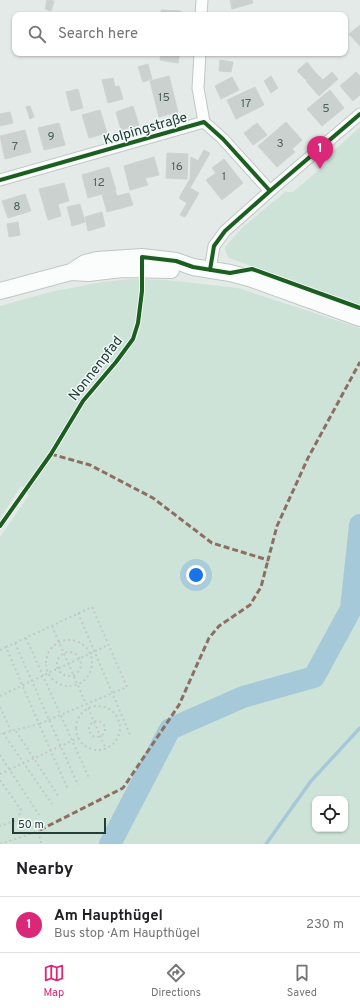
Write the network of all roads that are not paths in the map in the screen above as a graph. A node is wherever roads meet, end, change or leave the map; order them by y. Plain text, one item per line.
1 (202, 0) edge
2 (201, 12) edge
3 (200, 56) edge
4 (360, 114) edge
5 (204, 122) junction
6 (0, 180) edge
7 (270, 191) junction
8 (210, 270) junction
9 (0, 291) edge
10 (360, 318) edge

1 - 2 street
3 - 5 street
4 - 7 street
5 - 6 street, Kolpingstraße
5 - 7 street, Kolpingstraße
7 - 8 street
8 - 9 street
8 - 10 street

